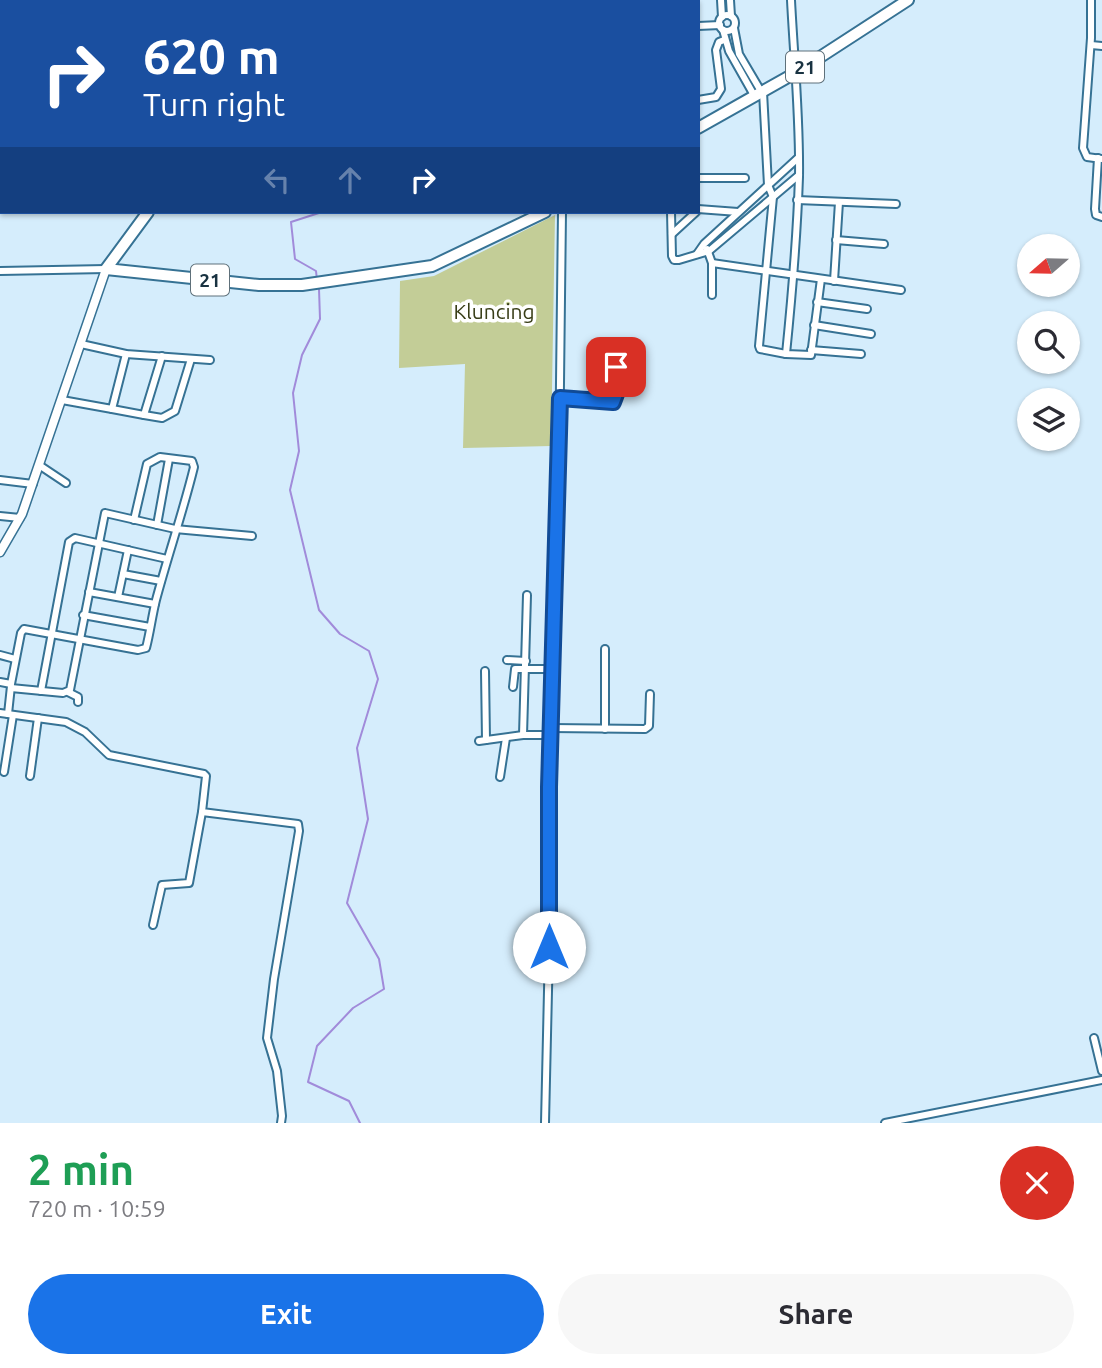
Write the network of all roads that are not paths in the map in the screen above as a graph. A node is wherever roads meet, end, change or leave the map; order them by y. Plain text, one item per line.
1 (721, 0) edge
2 (730, 0) edge
3 (791, 0) edge
4 (908, 0) edge
5 (1091, 0) edge
6 (731, 16) junction
7 (722, 17) junction
8 (700, 26) edge
9 (721, 27) junction
10 (734, 28) junction
11 (724, 40) junction
12 (1091, 45) junction
13 (1102, 46) edge
14 (741, 65) junction
15 (797, 72) junction
16 (760, 94) junction
17 (700, 100) edge
18 (700, 127) edge
19 (798, 158) junction
20 (1100, 159) edge
21 (799, 175) junction
22 (700, 178) edge
23 (745, 178) dead end
24 (768, 185) junction
25 (773, 197) junction
26 (797, 200) junction
27 (839, 202) junction
28 (896, 204) dead end
29 (700, 210) edge
30 (738, 212) junction
31 (147, 214) edge
32 (541, 214) edge
33 (562, 214) edge
34 (671, 214) edge
35 (694, 214) edge
36 (1102, 217) edge
37 (671, 234) junction
38 (836, 240) junction
39 (704, 244) junction
40 (884, 244) dead end
41 (709, 251) junction
42 (697, 254) junction
43 (712, 263) junction
44 (106, 269) junction
45 (766, 270) junction
46 (0, 271) edge
47 (794, 276) junction
48 (821, 279) junction
49 (834, 281) junction
50 (901, 290) dead end
51 (712, 295) dead end
52 (817, 302) junction
53 (867, 309) dead end
54 (814, 325) junction
55 (871, 334) dead end
56 (81, 344) junction
57 (811, 349) junction
58 (126, 354) junction
59 (786, 354) junction
60 (861, 355) dead end
61 (162, 356) junction
62 (191, 359) junction
63 (210, 360) dead end
64 (616, 367) dead end
65 (560, 398) junction
66 (62, 400) junction
67 (111, 409) junction
68 (144, 415) junction
69 (169, 459) junction
70 (39, 465) junction
71 (0, 480) edge
72 (66, 483) dead end
73 (33, 484) junction
74 (0, 516) edge
75 (20, 518) junction
76 (134, 520) junction
77 (157, 525) junction
78 (175, 529) junction
79 (252, 536) dead end
80 (97, 543) junction
81 (128, 550) junction
82 (0, 552) edge
83 (167, 559) junction
84 (122, 574) junction
85 (161, 581) junction
86 (89, 592) junction
87 (527, 595) dead end
88 (118, 597) junction
89 (155, 604) junction
90 (83, 615) junction
91 (149, 627) junction
92 (51, 634) junction
93 (79, 639) junction
94 (606, 649) dead end
95 (0, 655) edge
96 (15, 659) junction
97 (507, 660) dead end
98 (526, 664) junction
99 (553, 669) junction
100 (485, 671) dead end
101 (0, 682) edge
102 (11, 686) junction
103 (513, 687) dead end
104 (41, 691) junction
105 (68, 692) junction
106 (650, 694) dead end
107 (78, 702) dead end
108 (0, 713) edge
109 (11, 714) junction
110 (38, 718) junction
111 (605, 729) junction
112 (551, 732) junction
113 (523, 735) junction
114 (506, 738) junction
115 (0, 743) edge
116 (8, 744) junction
117 (4, 772) dead end
118 (30, 776) dead end
119 (500, 777) dead end
120 (202, 812) junction
121 (153, 925) dead end
122 (1094, 1038) dead end
123 (1102, 1071) edge
124 (1102, 1080) edge
125 (281, 1123) edge
126 (545, 1123) edge
127 (885, 1123) edge

1 - 7 street
2 - 6 street
3 - 15 street
4 - 15 highway, 21
5 - 12 street
6 - 7 street
6 - 10 street
7 - 9 street
8 - 9 street
9 - 10 street
9 - 11 street
10 - 14 street
11 - 14 street
11 - 17 street
12 - 13 street
12 - 20 street
14 - 16 street
15 - 16 highway, 21
15 - 19 street
16 - 18 highway, 21
16 - 24 street
19 - 21 street
19 - 24 street
20 - 36 street
21 - 25 street
21 - 26 street
22 - 23 street
24 - 25 street
24 - 30 street
25 - 41 street
25 - 45 street
26 - 27 street
26 - 47 street
27 - 28 street
27 - 38 street
29 - 30 street
30 - 39 street
31 - 44 highway
32 - 44 highway, 21
33 - 65 street
34 - 37 street
35 - 37 street
37 - 42 street
38 - 40 street
38 - 49 street
39 - 41 street
39 - 42 street
41 - 42 street
41 - 43 street
43 - 45 street
43 - 51 street
44 - 46 street
44 - 56 street
45 - 47 street
45 - 59 street
47 - 48 street
47 - 59 street
48 - 49 street
48 - 52 street
49 - 50 street
52 - 53 street
52 - 54 street
54 - 55 street
54 - 57 street
56 - 58 street
56 - 66 street
57 - 59 street
57 - 60 street
58 - 61 street
58 - 67 street
61 - 62 street
61 - 68 street
62 - 63 street
62 - 68 street
64 - 65 street
65 - 99 street
66 - 67 street
66 - 70 street
67 - 68 street
69 - 76 street
69 - 77 street
69 - 78 street
70 - 72 street
70 - 73 street
71 - 73 street
73 - 75 street
74 - 75 street
75 - 82 street
76 - 77 street
76 - 80 street
77 - 78 street
78 - 79 street
78 - 83 street
80 - 81 street
80 - 86 street
80 - 92 street
81 - 83 street
81 - 84 street
83 - 85 street
84 - 85 street
84 - 88 street
85 - 89 street
86 - 88 street
86 - 90 street
87 - 98 street
88 - 89 street
89 - 91 street
90 - 91 street
90 - 93 street
91 - 93 street
92 - 93 street
92 - 96 street
92 - 104 street
93 - 105 street
94 - 111 street
95 - 96 street
96 - 102 street
97 - 98 street
98 - 99 street
98 - 103 street
98 - 113 street
99 - 112 street
100 - 114 street
101 - 102 street
102 - 104 street
102 - 109 street
104 - 105 street
105 - 107 street
106 - 111 street
108 - 109 street
109 - 110 street
109 - 116 street
110 - 118 street
110 - 120 street
111 - 112 street
112 - 113 street
112 - 126 street
113 - 114 street
114 - 119 street
115 - 116 street
116 - 117 street
120 - 121 street
120 - 125 street
122 - 123 street
124 - 127 street

